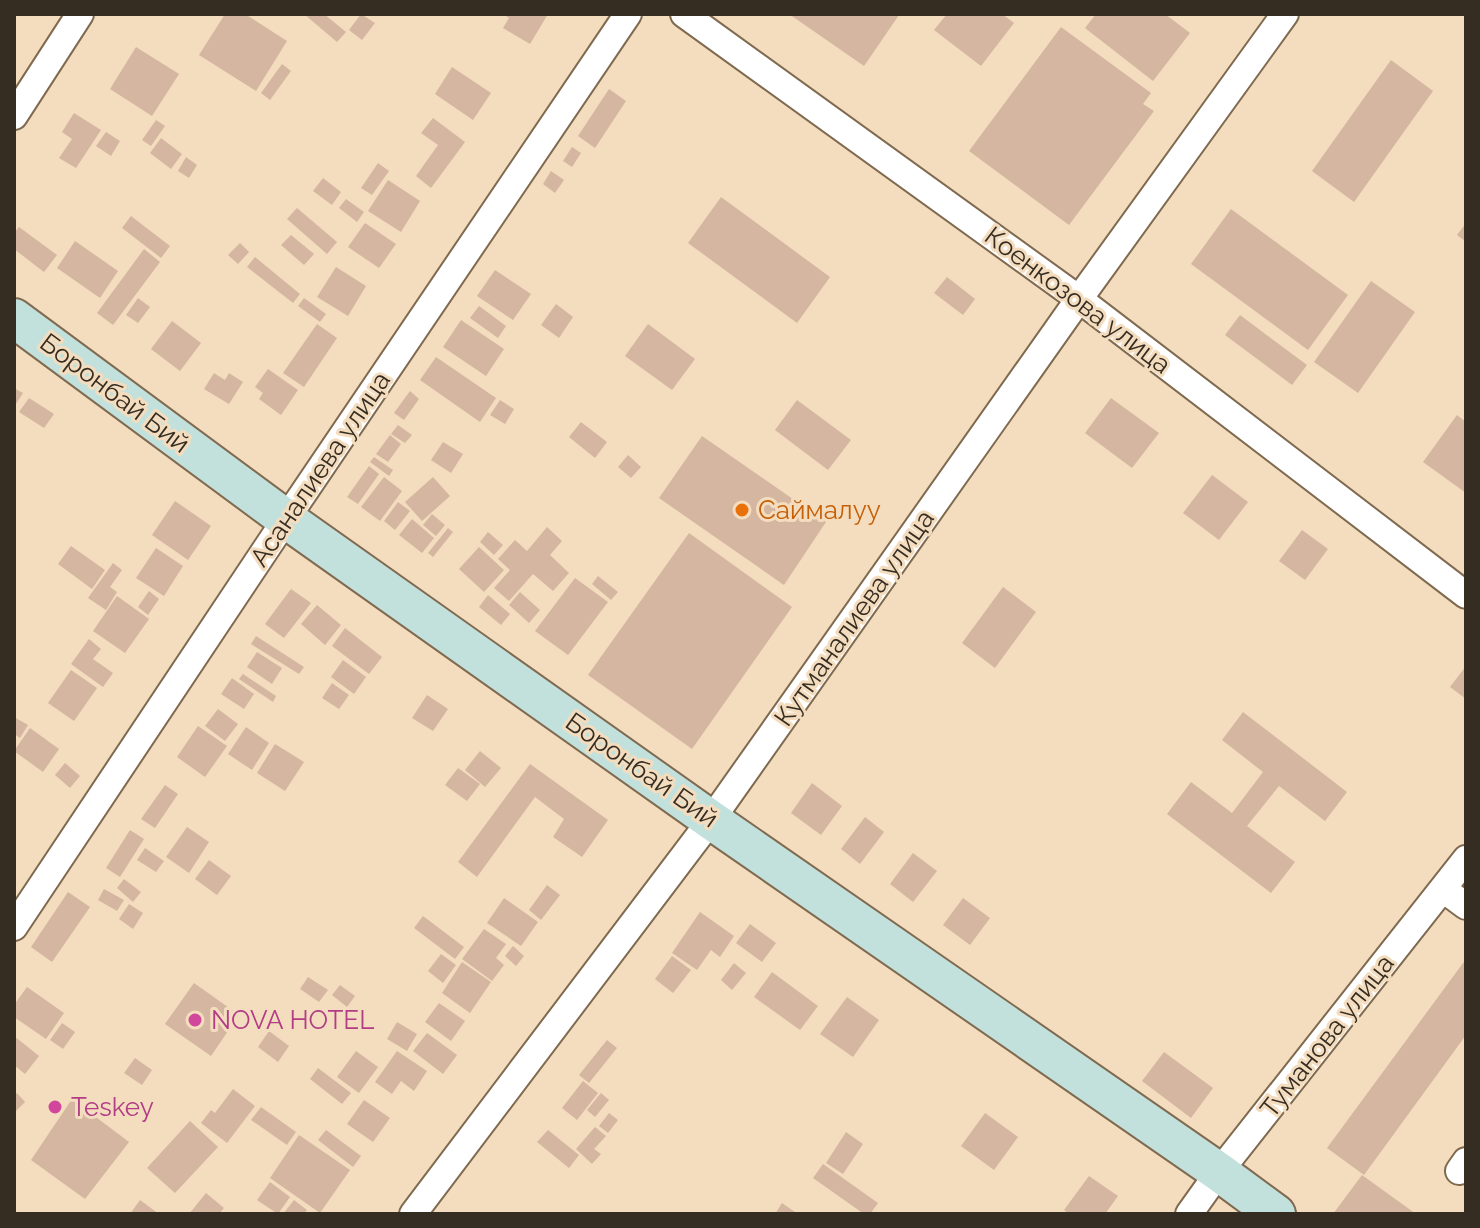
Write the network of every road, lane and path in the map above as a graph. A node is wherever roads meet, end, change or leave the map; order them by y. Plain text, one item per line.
1 (80, 14) edge
2 (628, 14) edge
3 (684, 14) edge
4 (1285, 14) edge
5 (14, 116) edge
6 (1079, 299) junction
7 (14, 318) edge
8 (286, 519) junction
9 (1466, 595) edge
10 (711, 820) junction
11 (1466, 859) edge
12 (1443, 889) junction
13 (1466, 906) edge
14 (14, 927) edge
15 (1219, 1172) junction
16 (413, 1214) edge
17 (1189, 1214) edge
18 (1276, 1214) edge

1 - 5 street
2 - 8 street, Асаналиева улица
3 - 6 street, Коенкозова улица
4 - 6 street, Кутманалиева улица
6 - 9 street, Коенкозова улица
6 - 10 street, Кутманалиева улица
7 - 8 street, Боронбай Бий
8 - 10 street, Боронбай Бий
8 - 14 street, Асаналиева улица
10 - 15 street, Боронбай Бий
10 - 16 street, Кутманалиева улица
11 - 12 street, Туманова улица
12 - 13 street
12 - 15 street, Туманова улица
15 - 17 street, Туманова улица
15 - 18 street, Боронбай Бий

